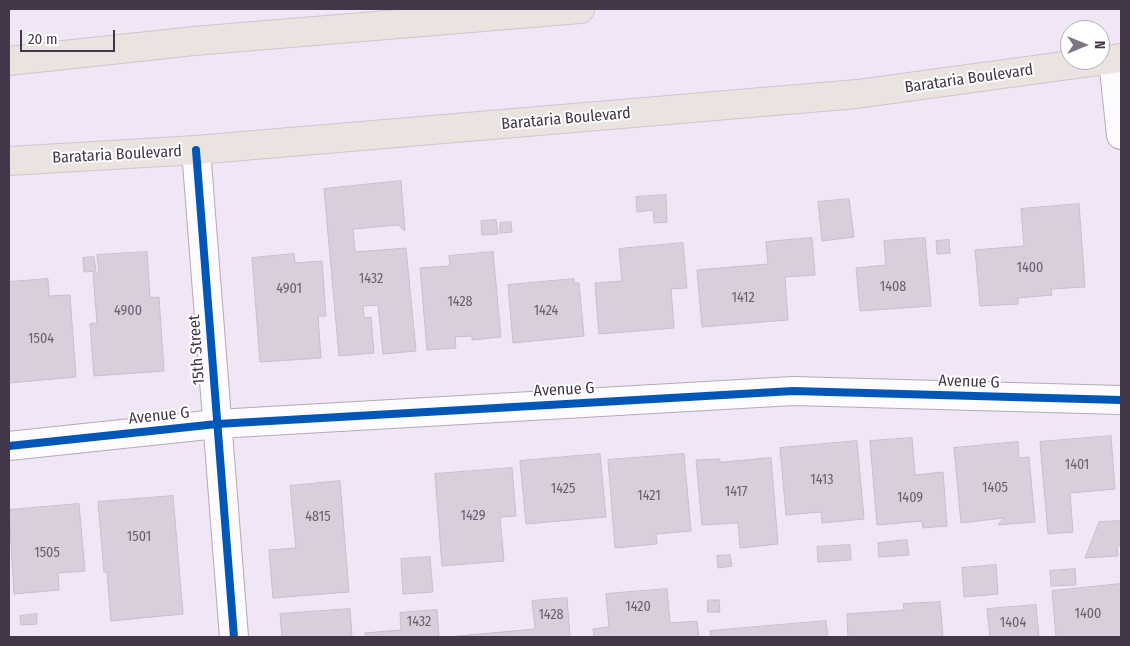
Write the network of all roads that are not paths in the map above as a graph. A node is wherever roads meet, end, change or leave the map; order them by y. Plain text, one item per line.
1 (580, 9) edge
2 (1117, 59) edge
3 (9, 61) edge
4 (1121, 135) edge
5 (196, 150) junction
6 (9, 161) edge
7 (1121, 400) edge
8 (217, 424) junction
9 (9, 446) edge
10 (234, 637) edge

1 - 3 main road
2 - 4 street
2 - 5 main road, Barataria Boulevard
5 - 6 main road, Barataria Boulevard
5 - 8 street, 15th Street
7 - 8 street, Avenue G
8 - 9 street, Avenue G
8 - 10 street, 15th Street

